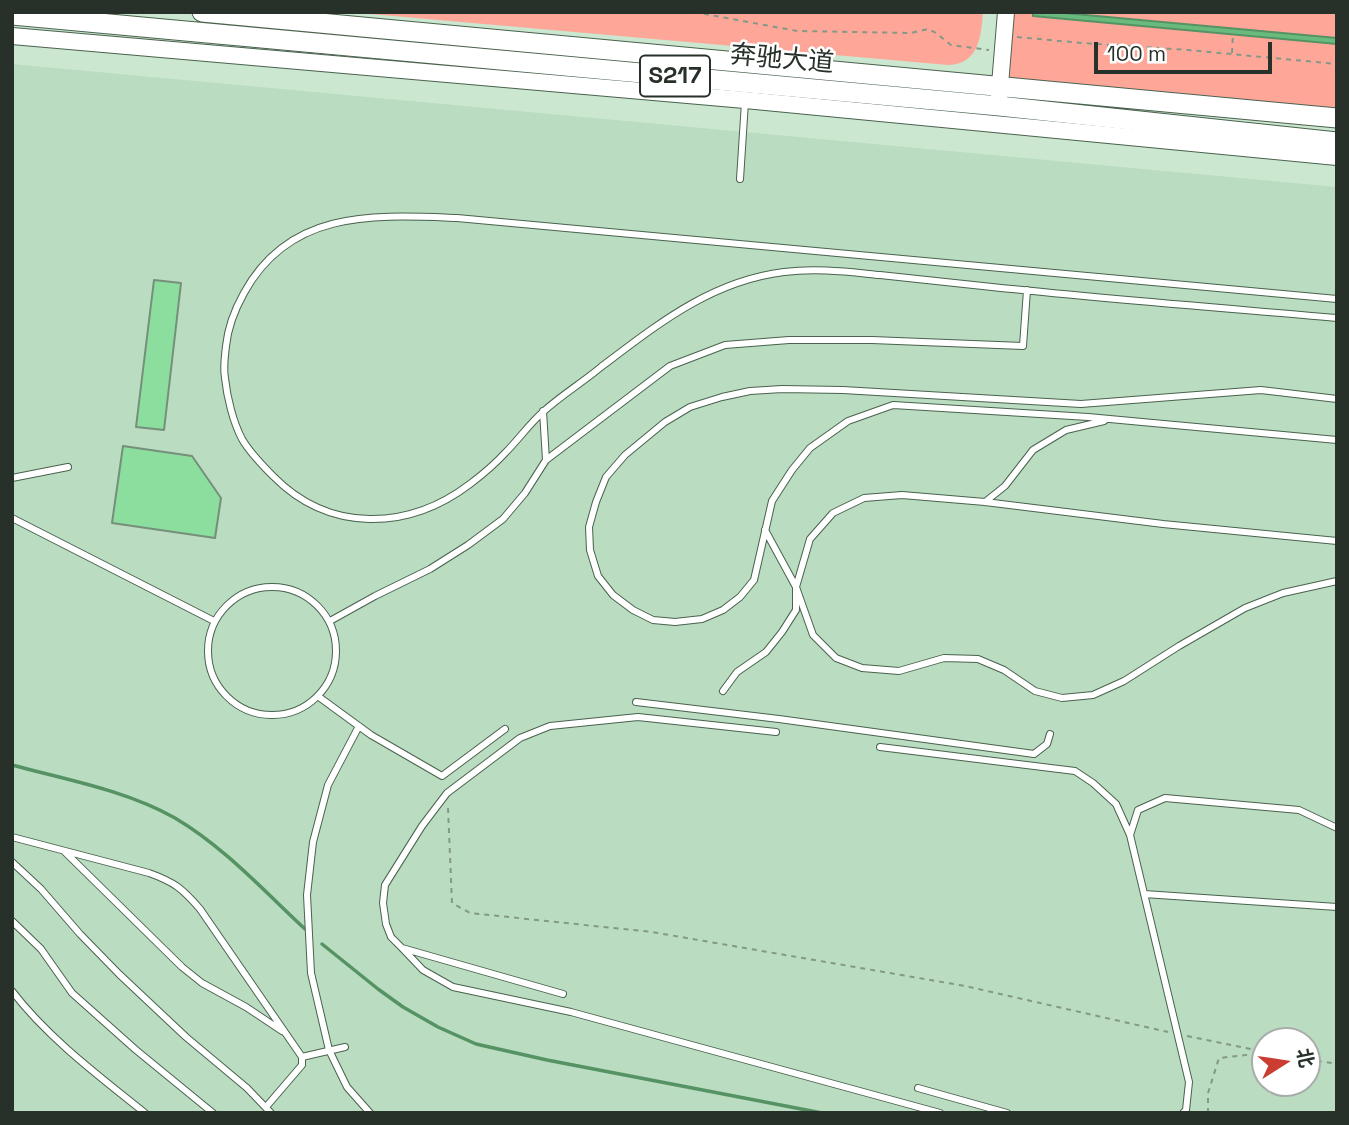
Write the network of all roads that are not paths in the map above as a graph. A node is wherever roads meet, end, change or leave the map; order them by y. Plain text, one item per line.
1 (202, 12) edge
2 (1006, 12) edge
3 (12, 15) edge
4 (99, 23) junction
5 (12, 36) edge
6 (97, 43) junction
7 (746, 91) junction
8 (999, 96) junction
9 (859, 102) junction
10 (1337, 118) edge
11 (1337, 142) edge
12 (1337, 157) edge
13 (740, 178) dead end
14 (1027, 290) junction
15 (1337, 299) edge
16 (1337, 318) edge
17 (1337, 399) edge
18 (543, 411) junction
19 (1111, 419) junction
20 (1337, 440) edge
21 (546, 460) junction
22 (68, 467) dead end
23 (12, 478) edge
24 (985, 502) junction
25 (12, 518) edge
26 (765, 530) junction
27 (1337, 541) edge
28 (1337, 581) edge
29 (796, 587) junction
30 (214, 621) junction
31 (330, 621) junction
32 (723, 691) dead end
33 (319, 696) junction
34 (636, 702) dead end
35 (359, 726) junction
36 (505, 729) dead end
37 (776, 732) dead end
38 (1050, 734) dead end
39 (880, 747) dead end
40 (1034, 754) junction
41 (1012, 763) junction
42 (442, 776) junction
43 (447, 793) junction
44 (1337, 828) edge
45 (1130, 835) junction
46 (12, 837) edge
47 (64, 851) junction
48 (12, 862) edge
49 (1144, 894) junction
50 (1337, 907) edge
51 (12, 921) edge
52 (402, 948) junction
53 (12, 991) edge
54 (563, 993) dead end
55 (286, 1033) junction
56 (345, 1046) dead end
57 (329, 1050) junction
58 (302, 1057) junction
59 (918, 1088) dead end
60 (269, 1110) edge
61 (145, 1113) edge
62 (213, 1113) edge
63 (370, 1113) edge
64 (940, 1113) edge
65 (1007, 1113) edge
66 (1183, 1113) edge

1 - 8 main road, 奔驰大道 / S217
2 - 8 street
3 - 4 main road, 奔驰大道 / S217
4 - 6 street
4 - 7 main road, 奔驰大道 / S217
5 - 6 street
6 - 7 street
7 - 9 main road, 奔驰大道 / S217
7 - 13 lane
8 - 9 main road, 奔驰大道 / S217
8 - 10 main road, 奔驰大道 / S217
8 - 11 main road, 奔驰大道 / S217
9 - 12 street
14 - 16 lane
14 - 18 lane
14 - 21 lane
15 - 18 lane
17 - 26 lane
18 - 21 lane
19 - 20 lane
19 - 24 lane
19 - 26 lane
21 - 31 lane
22 - 23 lane
24 - 27 lane
24 - 29 lane
25 - 30 lane
26 - 29 lane
28 - 29 lane
29 - 32 lane
30 - 31 lane
30 - 33 lane
31 - 33 lane
33 - 35 lane
34 - 40 lane
35 - 42 lane
35 - 57 lane
36 - 42 lane
37 - 43 lane
38 - 40 lane
39 - 41 lane
40 - 41 lane
41 - 45 lane
42 - 43 lane
43 - 52 lane
44 - 45 lane
45 - 49 lane
46 - 47 lane
47 - 55 lane
47 - 55 lane
48 - 60 lane
49 - 50 lane
49 - 66 lane
51 - 62 lane
52 - 54 lane
52 - 64 lane
53 - 61 lane
55 - 58 lane
56 - 57 lane
57 - 58 lane
57 - 63 lane
58 - 60 lane
59 - 65 lane

